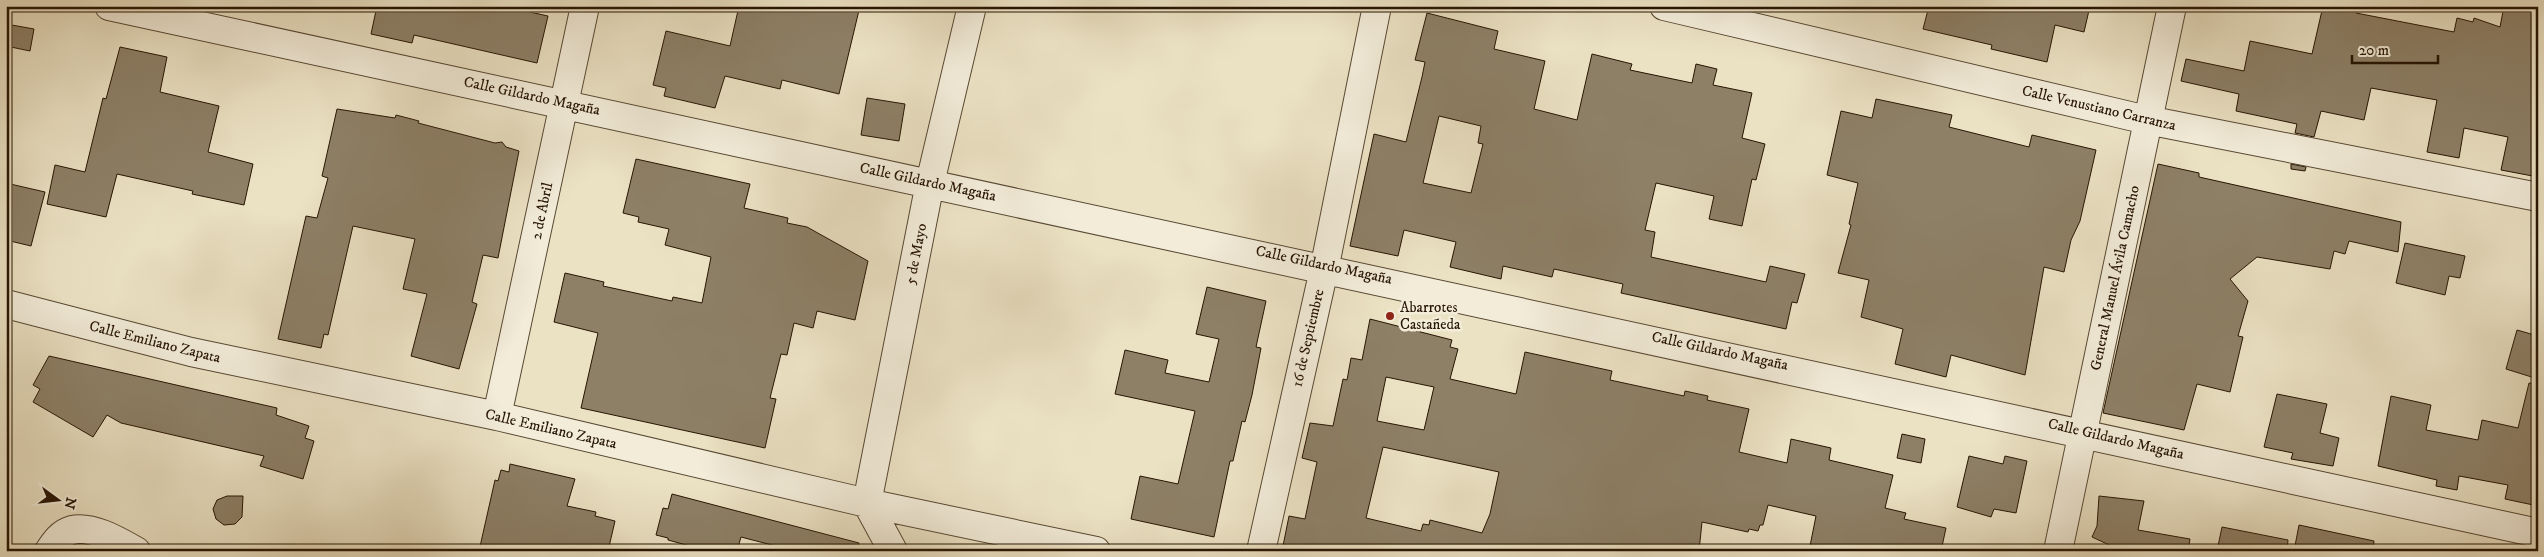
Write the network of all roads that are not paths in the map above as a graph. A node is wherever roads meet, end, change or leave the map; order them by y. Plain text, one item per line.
1 (109, 6) edge
2 (585, 6) edge
3 (972, 6) edge
4 (1377, 6) edge
5 (1664, 6) edge
6 (2172, 6) edge
7 (565, 103) junction
8 (2147, 120) junction
9 (930, 183) junction
10 (2538, 197) edge
11 (1325, 265) junction
12 (6, 304) edge
13 (498, 416) junction
14 (2083, 431) junction
15 (867, 503) junction
16 (2538, 534) edge
17 (48, 551) edge
18 (136, 551) edge
19 (893, 551) edge
20 (1096, 551) edge
21 (1261, 551) edge
22 (2058, 551) edge

1 - 7 street, Calle Gildardo Magaña
2 - 7 street, 2 de Abril
3 - 9 street, 5 de Mayo
4 - 11 street, 16 de Septiembre
5 - 8 street, Calle Venustiano Carranza
6 - 8 street, General Manuel Ávila Camacho
7 - 9 street, Calle Gildardo Magaña
7 - 13 street, 2 de Abril
8 - 10 street, Calle Venustiano Carranza
8 - 14 street, General Manuel Ávila Camacho
9 - 11 street, Calle Gildardo Magaña
9 - 15 street, 5 de Mayo
11 - 14 street, Calle Gildardo Magaña
11 - 21 street, 16 de Septiembre
12 - 13 street, Calle Emiliano Zapata
13 - 15 street, Calle Emiliano Zapata
14 - 16 street, Calle Gildardo Magaña
14 - 22 street, General Manuel Ávila Camacho
15 - 19 street
15 - 20 street, Calle Emiliano Zapata
17 - 18 street

